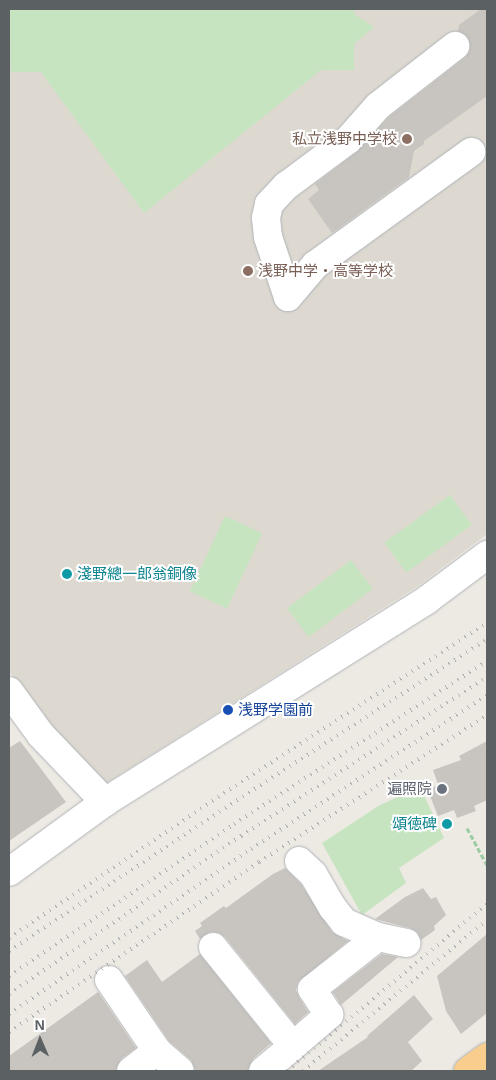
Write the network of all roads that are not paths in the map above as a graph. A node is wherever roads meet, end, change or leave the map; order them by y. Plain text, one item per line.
1 (455, 46) dead end
2 (471, 152) dead end
3 (487, 555) edge
4 (9, 691) edge
5 (105, 802) junction
6 (299, 861) dead end
7 (9, 872) edge
8 (378, 937) junction
9 (406, 943) dead end
10 (214, 946) dead end
11 (109, 980) dead end
12 (293, 1046) junction
13 (157, 1051) junction
14 (487, 1057) edge
15 (131, 1071) edge
16 (180, 1071) edge
17 (263, 1071) edge
18 (468, 1071) edge

1 - 2 street
3 - 5 street
4 - 5 street
5 - 7 street
6 - 8 street
8 - 9 street
8 - 12 street
10 - 12 street
11 - 13 street
12 - 17 street
13 - 15 street
13 - 16 street
14 - 18 highway

